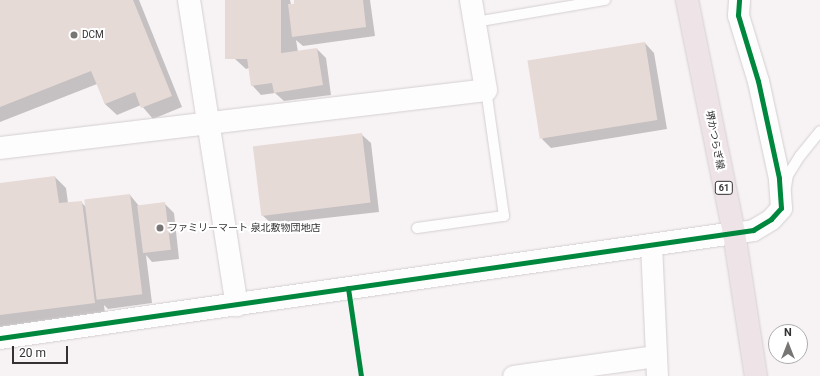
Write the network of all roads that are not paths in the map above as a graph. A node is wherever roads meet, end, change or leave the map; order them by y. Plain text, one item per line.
1 (189, 0) edge
2 (471, 0) edge
3 (605, 0) edge
4 (687, 0) edge
5 (739, 0) edge
6 (475, 22) junction
7 (486, 90) junction
8 (208, 122) junction
9 (820, 131) edge
10 (0, 148) edge
11 (782, 208) junction
12 (417, 228) dead end
13 (734, 233) junction
14 (651, 244) junction
15 (237, 305) junction
16 (0, 338) edge
17 (656, 356) junction
18 (513, 376) edge
19 (657, 376) edge
20 (756, 376) edge

1 - 8 street
2 - 6 street
3 - 6 lane
4 - 13 main road, 堺かつらぎ線 / 61
5 - 11 street
6 - 7 street
7 - 8 street
7 - 12 lane
8 - 10 street
8 - 15 street
9 - 11 lane
11 - 13 street
13 - 14 street
13 - 20 main road, 堺かつらぎ線 / 61
14 - 15 street
14 - 17 street
15 - 16 street
17 - 18 street
17 - 19 street

